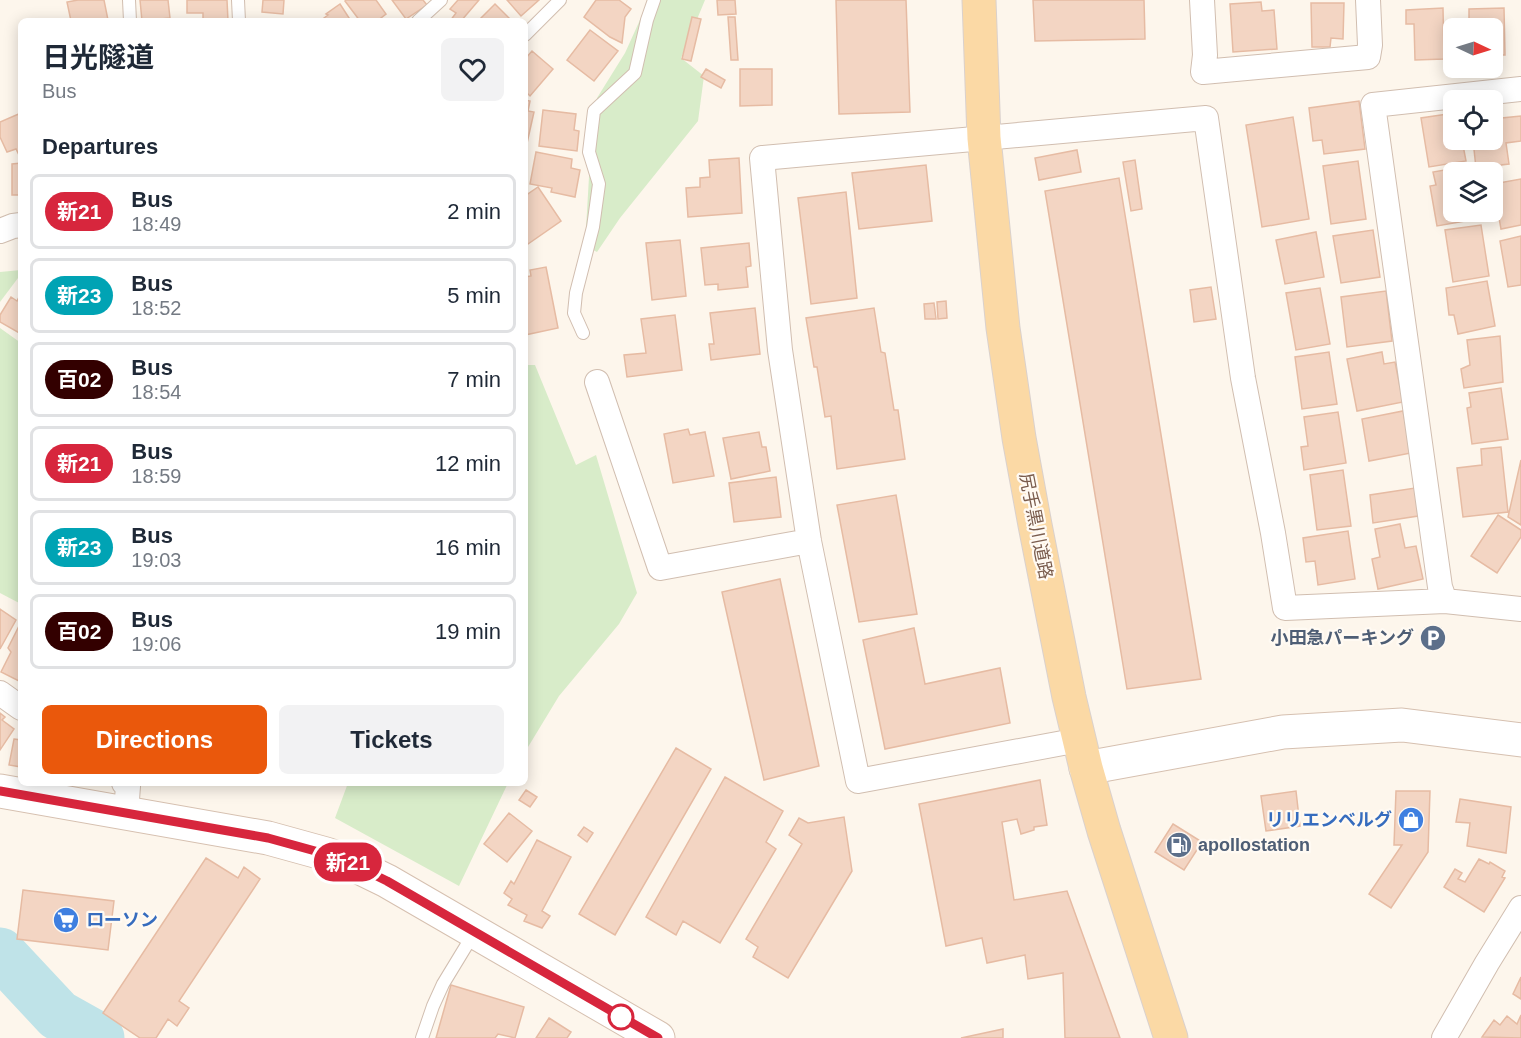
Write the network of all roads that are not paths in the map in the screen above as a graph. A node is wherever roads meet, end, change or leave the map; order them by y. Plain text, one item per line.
1 (129, 0) edge
2 (238, 0) edge
3 (441, 0) edge
4 (560, 0) edge
5 (654, 0) edge
6 (979, 0) edge
7 (1202, 0) edge
8 (1368, 0) edge
9 (130, 18) edge
10 (239, 18) edge
11 (421, 18) edge
12 (528, 32) edge
13 (1521, 89) edge
14 (984, 138) junction
15 (18, 225) edge
16 (0, 231) edge
17 (584, 333) dead end
18 (597, 382) dead end
19 (808, 541) junction
20 (1445, 601) junction
21 (1521, 609) edge
22 (0, 693) edge
23 (18, 706) edge
24 (1521, 740) edge
25 (1082, 754) junction
26 (0, 791) edge
27 (127, 791) edge
28 (1521, 908) edge
29 (475, 932) junction
30 (422, 1038) edge
31 (658, 1038) edge
32 (1172, 1038) edge
33 (1444, 1038) edge

1 - 9 lane
2 - 10 lane
3 - 11 lane
4 - 12 lane
5 - 17 lane
6 - 14 main road, 尻手黒川道路
7 - 8 street
13 - 20 street
14 - 19 street
14 - 20 street
14 - 25 main road, 尻手黒川道路
15 - 16 street
18 - 19 street
19 - 25 street
20 - 21 street
22 - 23 street
24 - 25 street
25 - 32 main road, 尻手黒川道路
26 - 27 street
27 - 29 street
28 - 33 street
29 - 30 lane
29 - 31 street

